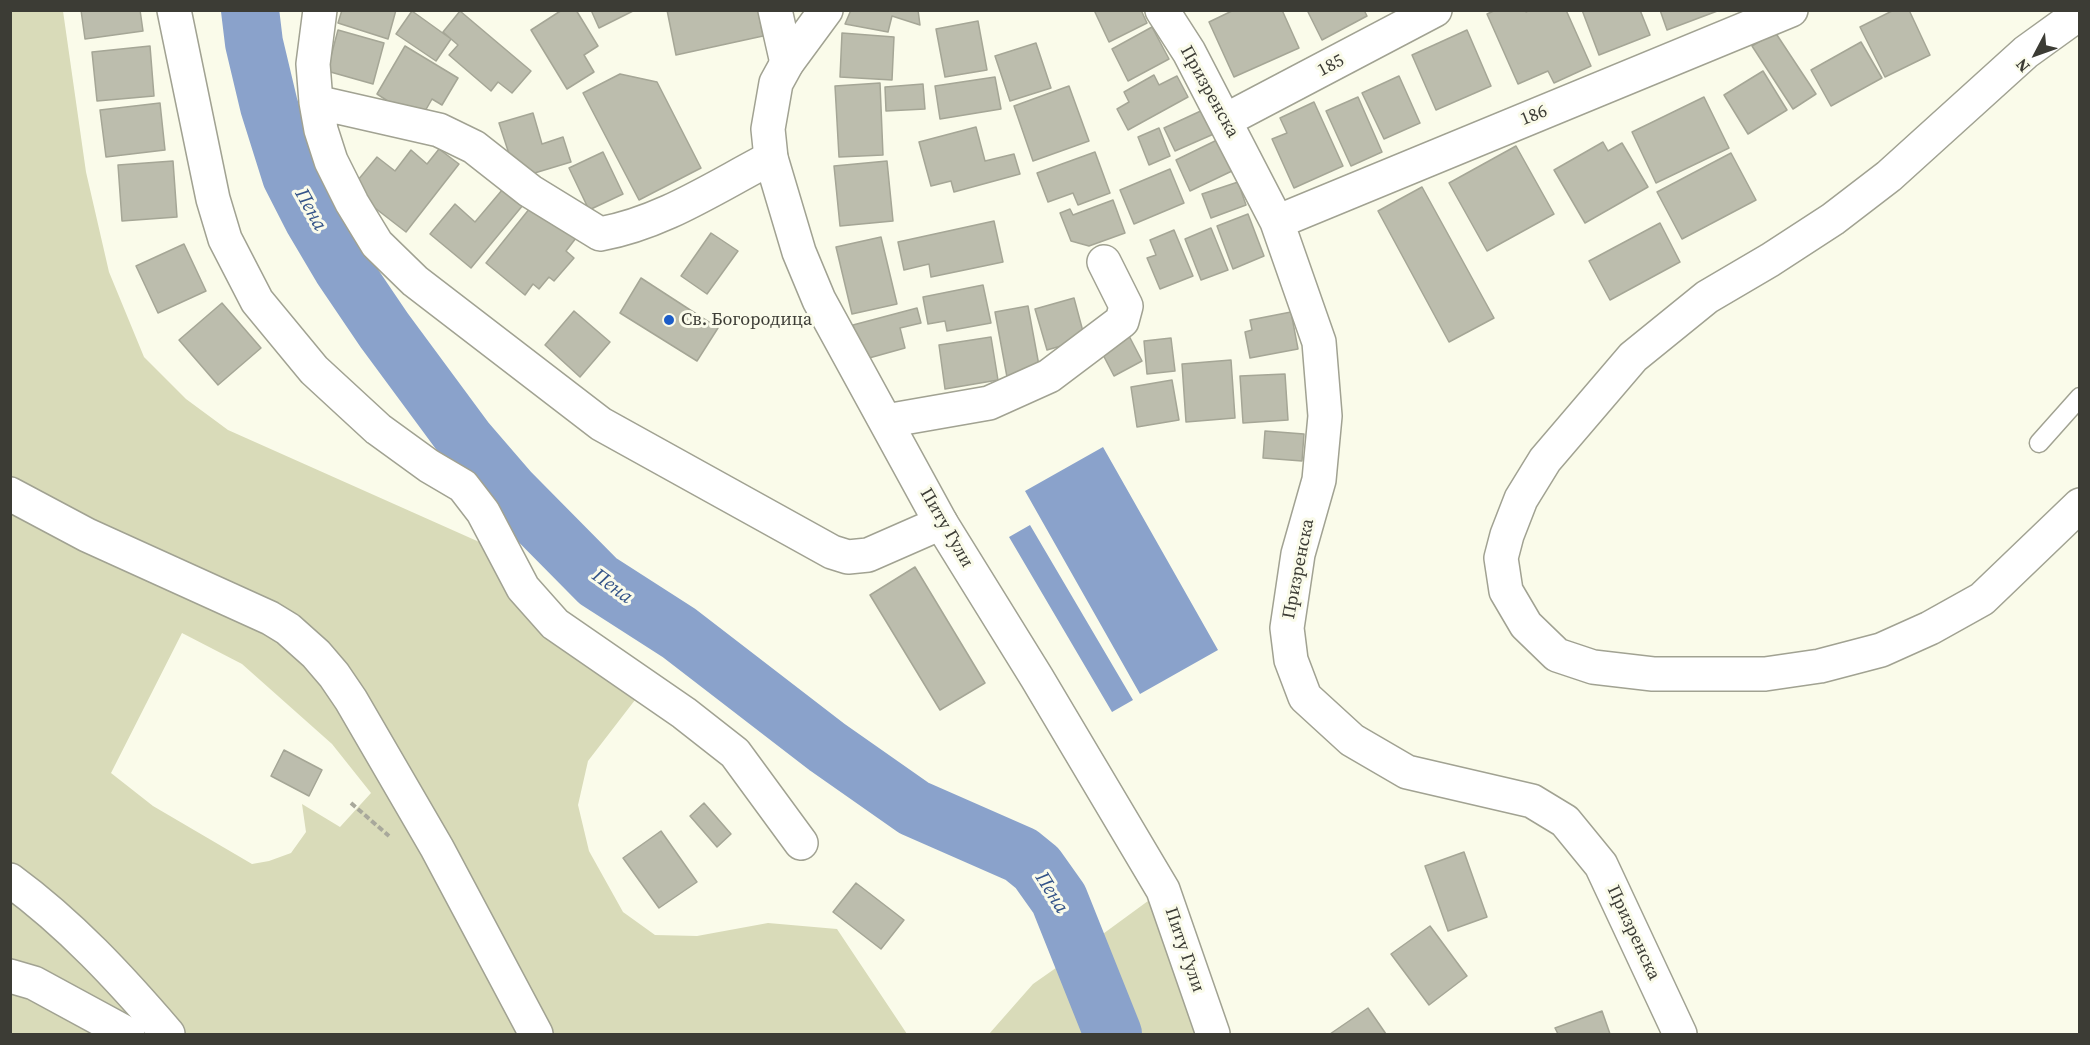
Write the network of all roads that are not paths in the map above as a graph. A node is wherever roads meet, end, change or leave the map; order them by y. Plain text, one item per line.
1 (174, 10) edge
2 (320, 10) edge
3 (775, 10) edge
4 (826, 10) edge
5 (1162, 10) edge
6 (1435, 10) edge
7 (1791, 10) edge
8 (2079, 13) edge
9 (787, 63) junction
10 (316, 102) junction
11 (1226, 120) junction
12 (771, 158) junction
13 (1277, 222) junction
14 (1104, 262) dead end
15 (2079, 397) edge
16 (886, 421) junction
17 (2039, 443) dead end
18 (10, 494) edge
19 (2079, 505) edge
20 (941, 523) junction
21 (801, 843) dead end
22 (10, 880) edge
23 (10, 976) edge
24 (128, 1035) edge
25 (168, 1035) edge
26 (536, 1035) edge
27 (1213, 1035) edge
28 (1680, 1035) edge

1 - 21 street
2 - 10 street
3 - 9 street
4 - 9 street, Питу Гули
5 - 11 street, Призренска
6 - 11 street, 185
7 - 13 street, 186
8 - 19 street
9 - 12 street, Питу Гули
10 - 12 street
10 - 20 street
11 - 13 street, Призренска
12 - 16 street, Питу Гули
13 - 28 street, Призренска
14 - 16 street
15 - 17 lane
16 - 20 street, Питу Гули
18 - 26 street
20 - 27 street, Питу Гули
22 - 25 street
23 - 24 street

